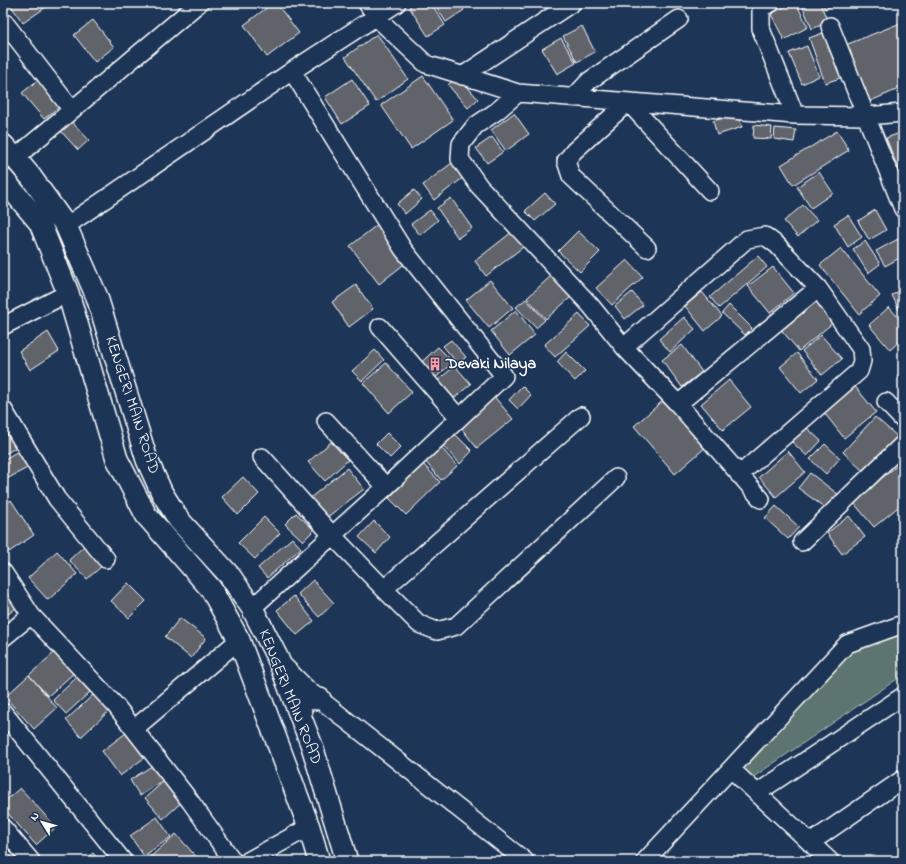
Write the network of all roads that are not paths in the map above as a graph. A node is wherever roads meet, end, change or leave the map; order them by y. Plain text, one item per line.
1 (198, 3) edge
2 (367, 3) edge
3 (397, 3) edge
4 (572, 3) edge
5 (771, 3) edge
6 (376, 17) junction
7 (679, 19) dead end
8 (4, 23) dead end
9 (830, 26) dead end
10 (292, 71) junction
11 (462, 76) junction
12 (518, 93) junction
13 (573, 98) junction
14 (628, 102) junction
15 (72, 110) junction
16 (903, 113) edge
17 (795, 114) junction
18 (866, 116) junction
19 (9, 151) edge
20 (3, 179) edge
21 (710, 191) dead end
22 (903, 209) edge
23 (66, 226) junction
24 (647, 248) dead end
25 (818, 288) junction
26 (68, 293) junction
27 (3, 326) edge
28 (380, 327) dead end
29 (624, 347) junction
30 (886, 402) dead end
31 (678, 404) junction
32 (3, 409) edge
33 (581, 416) dead end
34 (459, 418) junction
35 (903, 420) edge
36 (326, 421) dead end
37 (903, 444) edge
38 (262, 457) dead end
39 (740, 475) junction
40 (616, 478) dead end
41 (386, 487) junction
42 (761, 499) dead end
43 (332, 535) junction
44 (802, 542) dead end
45 (106, 559) dead end
46 (3, 572) edge
47 (384, 589) junction
48 (252, 608) junction
49 (30, 615) junction
50 (903, 624) edge
51 (3, 638) edge
52 (239, 640) junction
53 (278, 659) junction
54 (903, 696) edge
55 (320, 699) junction
56 (3, 712) edge
57 (301, 716) junction
58 (134, 729) junction
59 (730, 769) junction
60 (903, 779) edge
61 (757, 793) junction
62 (309, 827) junction
63 (3, 828) edge
64 (810, 843) junction
65 (31, 861) edge
66 (123, 861) edge
67 (233, 861) edge
68 (248, 861) edge
69 (319, 861) edge
70 (347, 861) edge
71 (525, 861) edge
72 (646, 861) edge
73 (830, 861) edge

1 - 15 street
2 - 6 street
3 - 6 street
4 - 11 street
5 - 17 street
6 - 10 street
6 - 11 street
7 - 13 street
8 - 15 street
9 - 18 street
10 - 23 street
10 - 34 street
11 - 12 street
12 - 13 street
12 - 29 street
13 - 14 street
14 - 17 street
14 - 21 street
14 - 24 street
15 - 19 street
16 - 18 street
17 - 18 street
18 - 22 street
19 - 23 main road, KENGERI MAIN ROAD
20 - 26 main road, KENGERI MAIN ROAD
23 - 48 main road, KENGERI MAIN ROAD
25 - 29 street
25 - 31 street
25 - 39 street
26 - 27 street
26 - 52 main road, KENGERI MAIN ROAD
28 - 34 street
29 - 31 street
30 - 35 street
31 - 39 street
32 - 45 street
33 - 47 street
34 - 41 street
36 - 41 street
37 - 44 street
38 - 43 street
39 - 42 street
40 - 47 street
41 - 43 street
43 - 47 street
43 - 48 street
46 - 49 street
48 - 53 main road, KENGERI MAIN ROAD
49 - 51 street
49 - 58 street
50 - 59 street
52 - 58 street
52 - 62 main road, KENGERI MAIN ROAD
53 - 55 street
53 - 57 main road, KENGERI MAIN ROAD
54 - 61 street
55 - 57 main road
55 - 71 street
56 - 66 street
57 - 70 main road, KENGERI MAIN ROAD
58 - 67 street
59 - 61 street
59 - 72 street
60 - 64 street
61 - 64 street
62 - 68 street
62 - 69 main road, KENGERI MAIN ROAD
63 - 65 street
64 - 73 street

